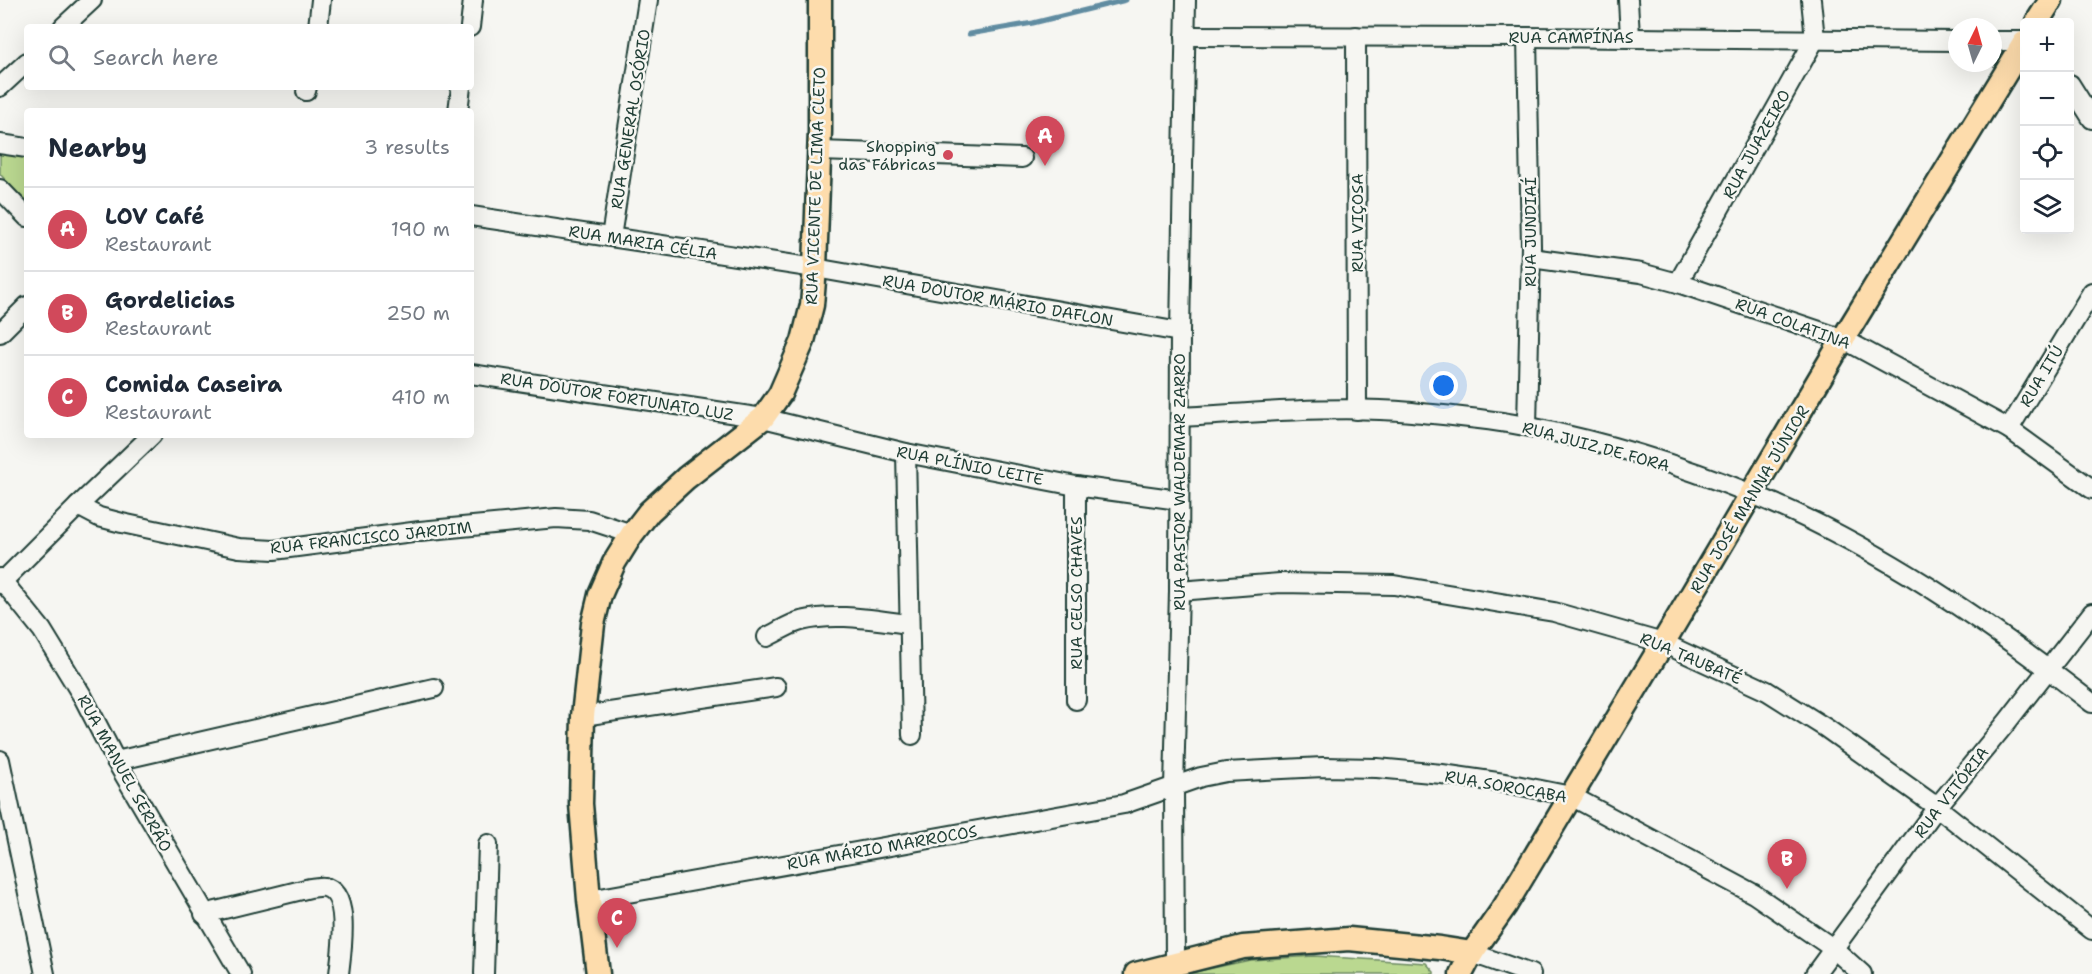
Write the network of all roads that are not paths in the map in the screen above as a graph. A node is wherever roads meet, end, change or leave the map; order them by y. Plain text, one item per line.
1 (92, 0) edge
2 (321, 0) edge
3 (473, 0) edge
4 (648, 0) edge
5 (820, 0) edge
6 (1186, 0) edge
7 (1628, 0) edge
8 (1811, 0) edge
9 (2051, 0) edge
10 (2040, 18) edge
11 (66, 24) edge
12 (318, 24) edge
13 (470, 24) edge
14 (1185, 36) junction
15 (1356, 36) junction
16 (1527, 37) junction
17 (1630, 37) junction
18 (1815, 39) junction
19 (1948, 40) edge
20 (2002, 41) edge
21 (2020, 42) edge
22 (2020, 50) edge
23 (24, 65) edge
24 (0, 87) edge
25 (461, 90) edge
26 (2074, 90) edge
27 (458, 108) edge
28 (2092, 119) edge
29 (0, 144) edge
30 (24, 148) edge
31 (820, 151) junction
32 (1022, 158) dead end
33 (0, 189) edge
34 (24, 214) edge
35 (474, 216) edge
36 (611, 237) junction
37 (1531, 258) junction
38 (815, 268) junction
39 (1678, 283) junction
40 (2092, 292) edge
41 (24, 309) edge
42 (1180, 332) junction
43 (0, 333) edge
44 (1843, 339) junction
45 (474, 374) edge
46 (1357, 410) junction
47 (1180, 417) junction
48 (763, 418) junction
49 (1527, 426) junction
50 (2009, 429) junction
51 (149, 438) edge
52 (906, 453) junction
53 (1076, 486) junction
54 (2092, 489) edge
55 (1752, 494) junction
56 (1179, 500) junction
57 (78, 506) junction
58 (632, 534) junction
59 (1, 581) edge
60 (1179, 591) junction
61 (2092, 613) edge
62 (909, 624) junction
63 (767, 637) dead end
64 (1664, 643) junction
65 (2048, 669) junction
66 (776, 687) dead end
67 (434, 688) dead end
68 (1076, 700) dead end
69 (2092, 703) edge
70 (583, 716) junction
71 (912, 735) dead end
72 (0, 760) edge
73 (116, 761) junction
74 (1174, 788) junction
75 (1571, 796) junction
76 (1937, 807) junction
77 (488, 844) dead end
78 (589, 900) junction
79 (204, 914) junction
80 (2092, 930) edge
81 (1834, 949) junction
82 (1472, 953) junction
83 (1175, 963) junction
84 (45, 974) edge
85 (241, 974) edge
86 (339, 974) edge
87 (484, 974) edge
88 (598, 974) edge
89 (1137, 974) edge
90 (1461, 974) edge
91 (1531, 974) edge
92 (1815, 974) edge
93 (1862, 974) edge

1 - 11 street
2 - 12 street
3 - 13 street
4 - 36 street, RUA GENERAL OSÓRIO
5 - 31 main road, RUA VICENTE DE LIMA CLETO
6 - 14 street, RUA PASTOR WALDEMAR ZARRO
7 - 17 street
8 - 18 street
9 - 10 main road
14 - 15 street, RUA CAMPÍNAS
14 - 42 street, RUA PASTOR WALDEMAR ZARRO
15 - 16 street, RUA CAMPÍNAS
15 - 46 street, RUA VIÇOSA
16 - 17 street, RUA CAMPÍNAS
16 - 37 street, RUA JUNDIAÍ
17 - 18 street, RUA CAMPÍNAS
18 - 19 street, RUA CAMPÍNAS
18 - 39 street, RUA JUAZEIRO
20 - 21 street
22 - 44 main road, RUA JOSÉ MANNA JÚNIOR
23 - 24 street
25 - 27 street
26 - 28 street
29 - 30 street
31 - 32 street
31 - 38 main road, RUA VICENTE DE LIMA CLETO
33 - 34 street
35 - 36 street, RUA MARIA CÉLIA
36 - 38 street, RUA MARIA CÉLIA
37 - 39 street, RUA COLATINA
37 - 49 street, RUA JUNDIAÍ
38 - 42 street, RUA DOUTOR MÁRIO DAFLON
38 - 48 main road, RUA VICENTE DE LIMA CLETO
39 - 44 street, RUA COLATINA
40 - 50 street, RUA ITÚ
41 - 43 street
42 - 47 street, RUA PASTOR WALDEMAR ZARRO
44 - 50 street, RUA COLATINA
44 - 55 main road, RUA JOSÉ MANNA JÚNIOR
45 - 48 street, RUA DOUTOR FORTUNATO LUZ
46 - 47 street, RUA JUIZ DE FORA
46 - 49 street, RUA JUIZ DE FORA
47 - 56 street, RUA PASTOR WALDEMAR ZARRO
48 - 52 street, RUA PLÍNIO LEITE
48 - 58 main road, RUA VICENTE DE LIMA CLETO
49 - 55 street, RUA JUIZ DE FORA
50 - 54 street, RUA COLATINA
51 - 57 street
52 - 53 street, RUA PLÍNIO LEITE
52 - 62 street
53 - 56 street, RUA PLÍNIO LEITE
53 - 68 street, RUA CELSO CHAVES
55 - 64 main road, RUA JOSÉ MANNA JÚNIOR
55 - 65 street, RUA JUIZ DE FORA
56 - 60 street, RUA PASTOR WALDEMAR ZARRO
57 - 58 street, RUA FRANCISCO JARDIM
57 - 59 street
58 - 70 main road, RUA VICENTE DE LIMA CLETO
59 - 73 street, RUA MANUEL SERRÃO
60 - 64 street, RUA TAUBATÉ
60 - 74 street, RUA PASTOR WALDEMAR ZARRO
61 - 65 street, RUA VITÓRIA
62 - 63 street
62 - 71 street
64 - 75 main road, RUA JOSÉ MANNA JÚNIOR
64 - 76 street, RUA TAUBATÉ
65 - 69 street, RUA JUIZ DE FORA
65 - 76 street, RUA VITÓRIA
66 - 70 street
67 - 73 street
70 - 78 main road, RUA VICENTE DE LIMA CLETO
72 - 84 street
73 - 79 street, RUA MANUEL SERRÃO
74 - 75 street, RUA SOROCABA
74 - 78 street, RUA MÁRIO MARROCOS
74 - 83 street, RUA PASTOR WALDEMAR ZARRO
75 - 81 street, RUA SOROCABA
75 - 82 main road, RUA JOSÉ MANNA JÚNIOR
76 - 80 street, RUA TAUBATÉ
76 - 81 street, RUA VITÓRIA
77 - 87 street
78 - 88 main road, RUA VICENTE DE LIMA CLETO
79 - 85 street, RUA MANUEL SERRÃO
79 - 86 street
81 - 92 street, RUA VITÓRIA
81 - 93 street, RUA SOROCABA
82 - 83 main road
82 - 90 main road, RUA JOSÉ MANNA JÚNIOR
82 - 91 street
83 - 89 main road

